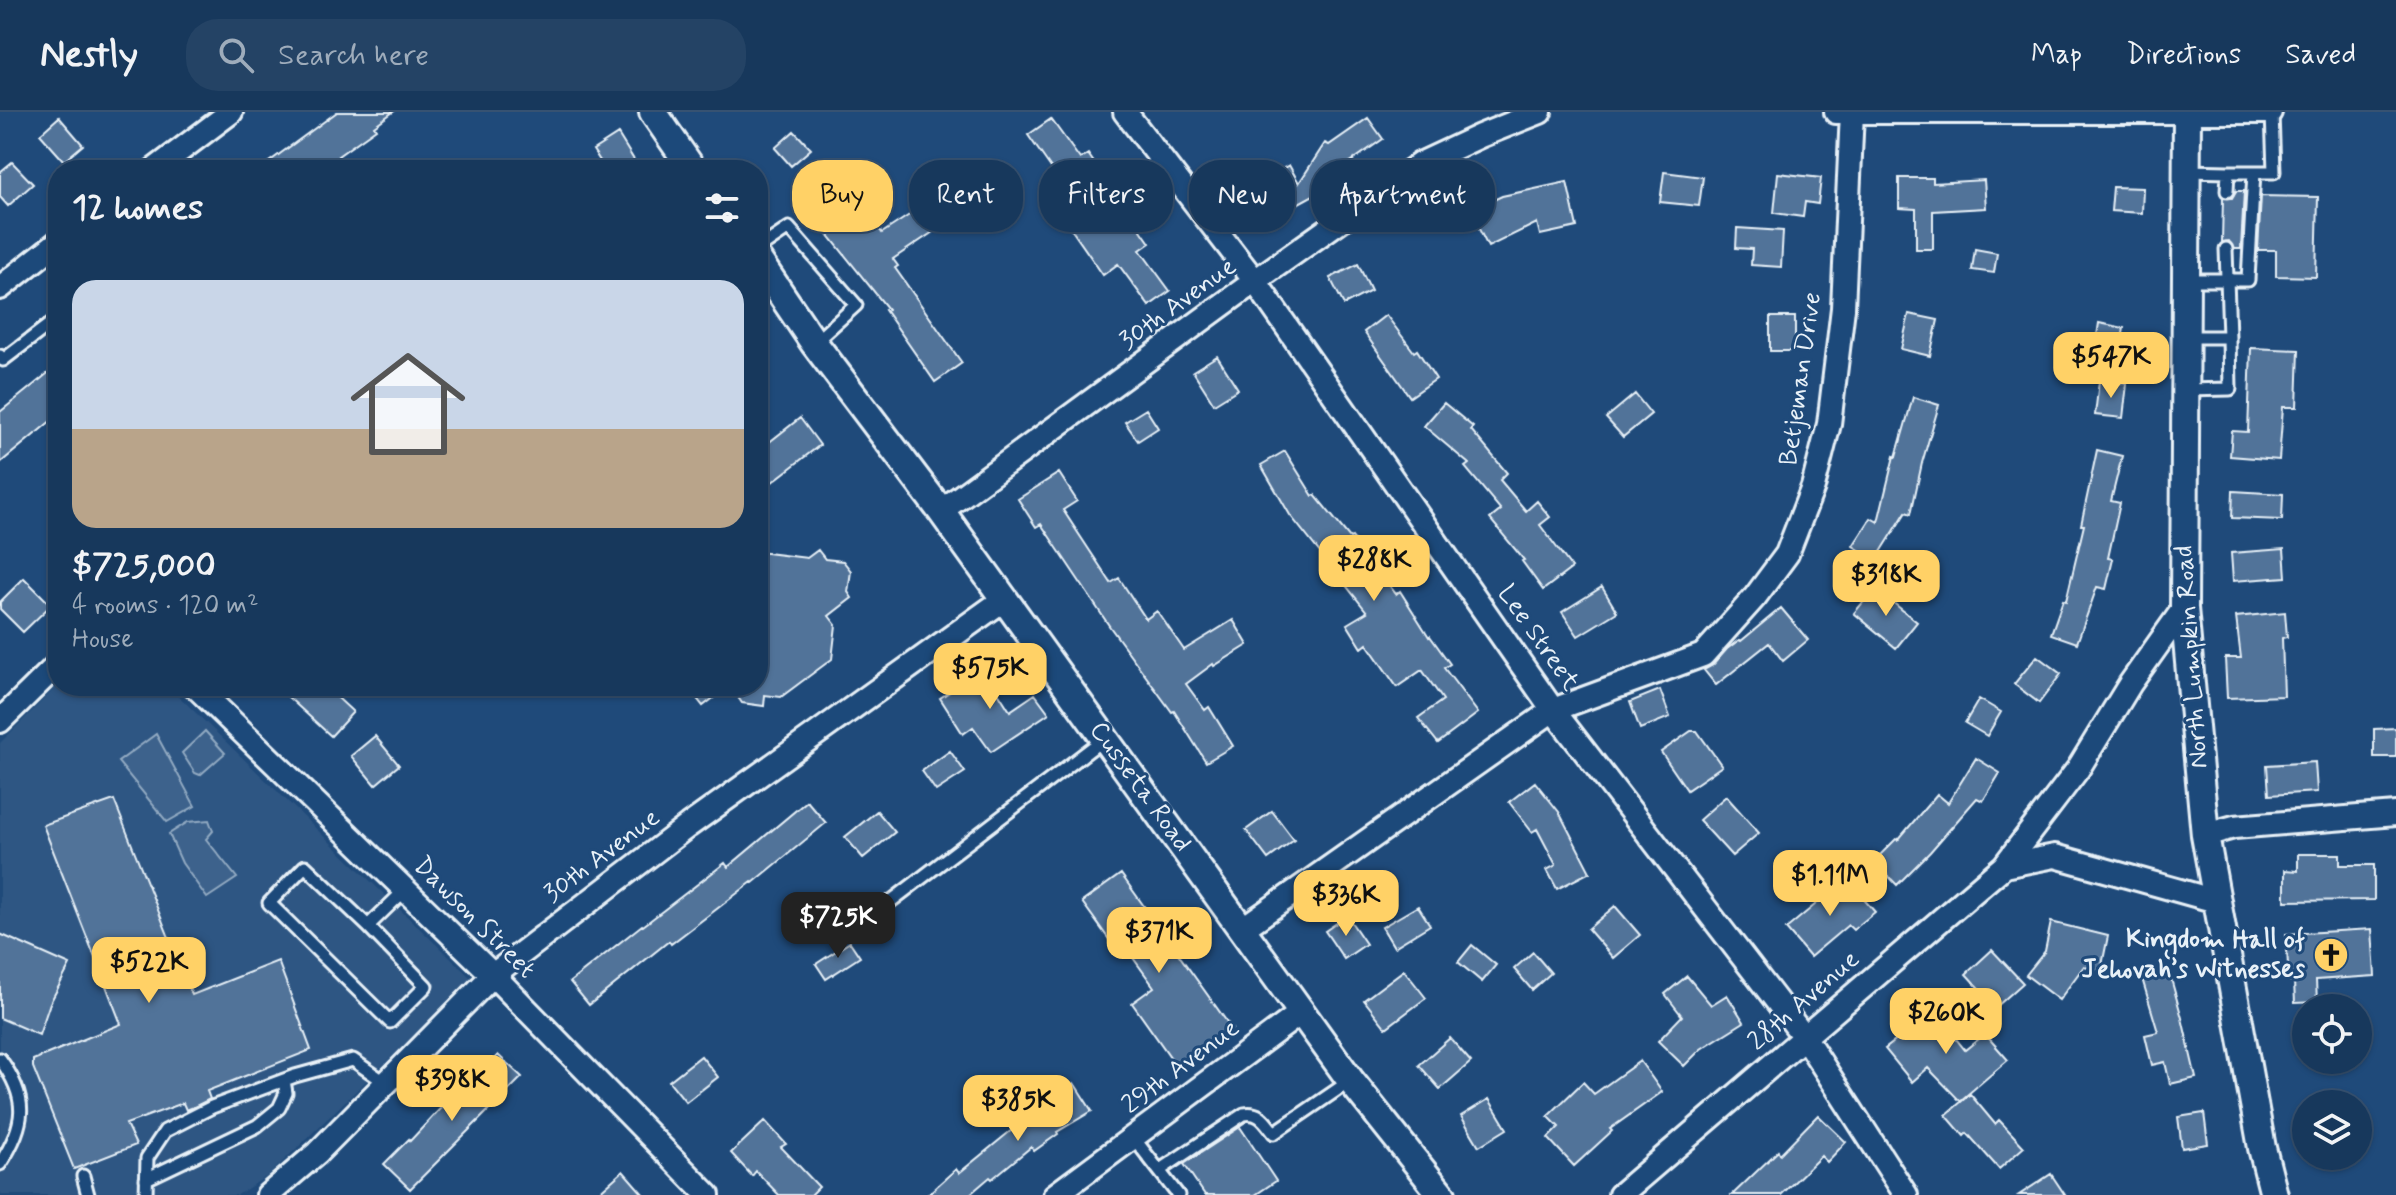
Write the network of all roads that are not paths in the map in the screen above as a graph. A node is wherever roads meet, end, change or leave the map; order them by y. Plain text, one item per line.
1 (231, 112) edge
2 (653, 112) edge
3 (1125, 112) edge
4 (1540, 112) edge
5 (1836, 112) edge
6 (1852, 112) edge
7 (2271, 112) edge
8 (2187, 113) edge
9 (167, 160) edge
10 (686, 160) edge
11 (2187, 171) junction
12 (2228, 172) junction
13 (2254, 172) junction
14 (2227, 191) dead end
15 (768, 242) edge
16 (2226, 249) dead end
17 (48, 251) edge
18 (768, 275) edge
19 (2186, 280) junction
20 (1255, 281) junction
21 (2226, 281) junction
22 (0, 288) edge
23 (48, 325) edge
24 (2186, 337) junction
25 (2229, 337) junction
26 (814, 343) junction
27 (1, 360) edge
28 (2185, 390) junction
29 (941, 511) junction
30 (1003, 600) junction
31 (2184, 608) junction
32 (48, 674) edge
33 (205, 696) edge
34 (1553, 710) junction
35 (0, 721) edge
36 (1105, 738) junction
37 (2396, 814) edge
38 (2205, 835) junction
39 (2004, 866) junction
40 (405, 890) junction
41 (2216, 901) junction
42 (890, 902) dead end
43 (368, 926) junction
44 (1242, 929) junction
45 (493, 975) junction
46 (1302, 1012) junction
47 (1805, 1038) junction
48 (0, 1059) edge
49 (284, 1080) junction
50 (1351, 1081) junction
51 (386, 1083) junction
52 (1133, 1137) junction
53 (0, 1164) edge
54 (1160, 1170) junction
55 (83, 1176) dead end
56 (146, 1179) junction
57 (88, 1195) edge
58 (146, 1195) edge
59 (268, 1195) edge
60 (708, 1195) edge
61 (1055, 1195) edge
62 (1178, 1195) edge
63 (1442, 1195) edge
64 (1620, 1195) edge
65 (1906, 1195) edge
66 (2274, 1195) edge

1 - 9 street
2 - 10 street
3 - 20 street, Lee Street
4 - 20 street, 30th Avenue
5 - 6 street
6 - 8 street
6 - 34 street, Betjeman Drive
7 - 8 street
7 - 13 lane
8 - 11 street, North Lumpkin Road
11 - 12 lane
11 - 19 street, North Lumpkin Road
12 - 13 lane
12 - 14 lane
13 - 21 lane
15 - 26 lane
16 - 21 lane
17 - 22 street
18 - 26 street, Cusseta Road
19 - 21 lane
19 - 24 street, North Lumpkin Road
20 - 29 street, 30th Avenue
20 - 34 street, Lee Street
21 - 25 lane
23 - 27 lane
24 - 25 lane
24 - 28 street, North Lumpkin Road
25 - 28 lane
26 - 29 street, Cusseta Road
28 - 31 street, North Lumpkin Road
29 - 30 street, Cusseta Road
30 - 36 street, Cusseta Road
30 - 45 street, 30th Avenue
31 - 38 street, North Lumpkin Road
31 - 39 street, 28th Avenue
32 - 35 street
33 - 40 street, Dawson Street
34 - 44 street, Betjeman Drive
34 - 47 street, Lee Street
36 - 42 lane
36 - 44 street, Cusseta Road
37 - 38 street
38 - 41 street, North Lumpkin Road
39 - 41 street
39 - 47 street, 28th Avenue
40 - 43 lane
40 - 45 street, Dawson Street
41 - 66 street, North Lumpkin Road
43 - 43 lane
44 - 46 street, Cusseta Road
45 - 51 street, 30th Avenue
45 - 60 street, Dawson Street
46 - 50 street, Cusseta Road
46 - 52 street, 29th Avenue
47 - 64 street, 28th Avenue
47 - 65 street, Lee Street
48 - 53 lane
49 - 51 lane
49 - 56 lane
49 - 56 lane
50 - 54 lane
50 - 63 street, Cusseta Road
51 - 59 street, 30th Avenue
52 - 54 lane
52 - 61 street, 29th Avenue
54 - 62 lane
55 - 57 lane
56 - 58 lane

